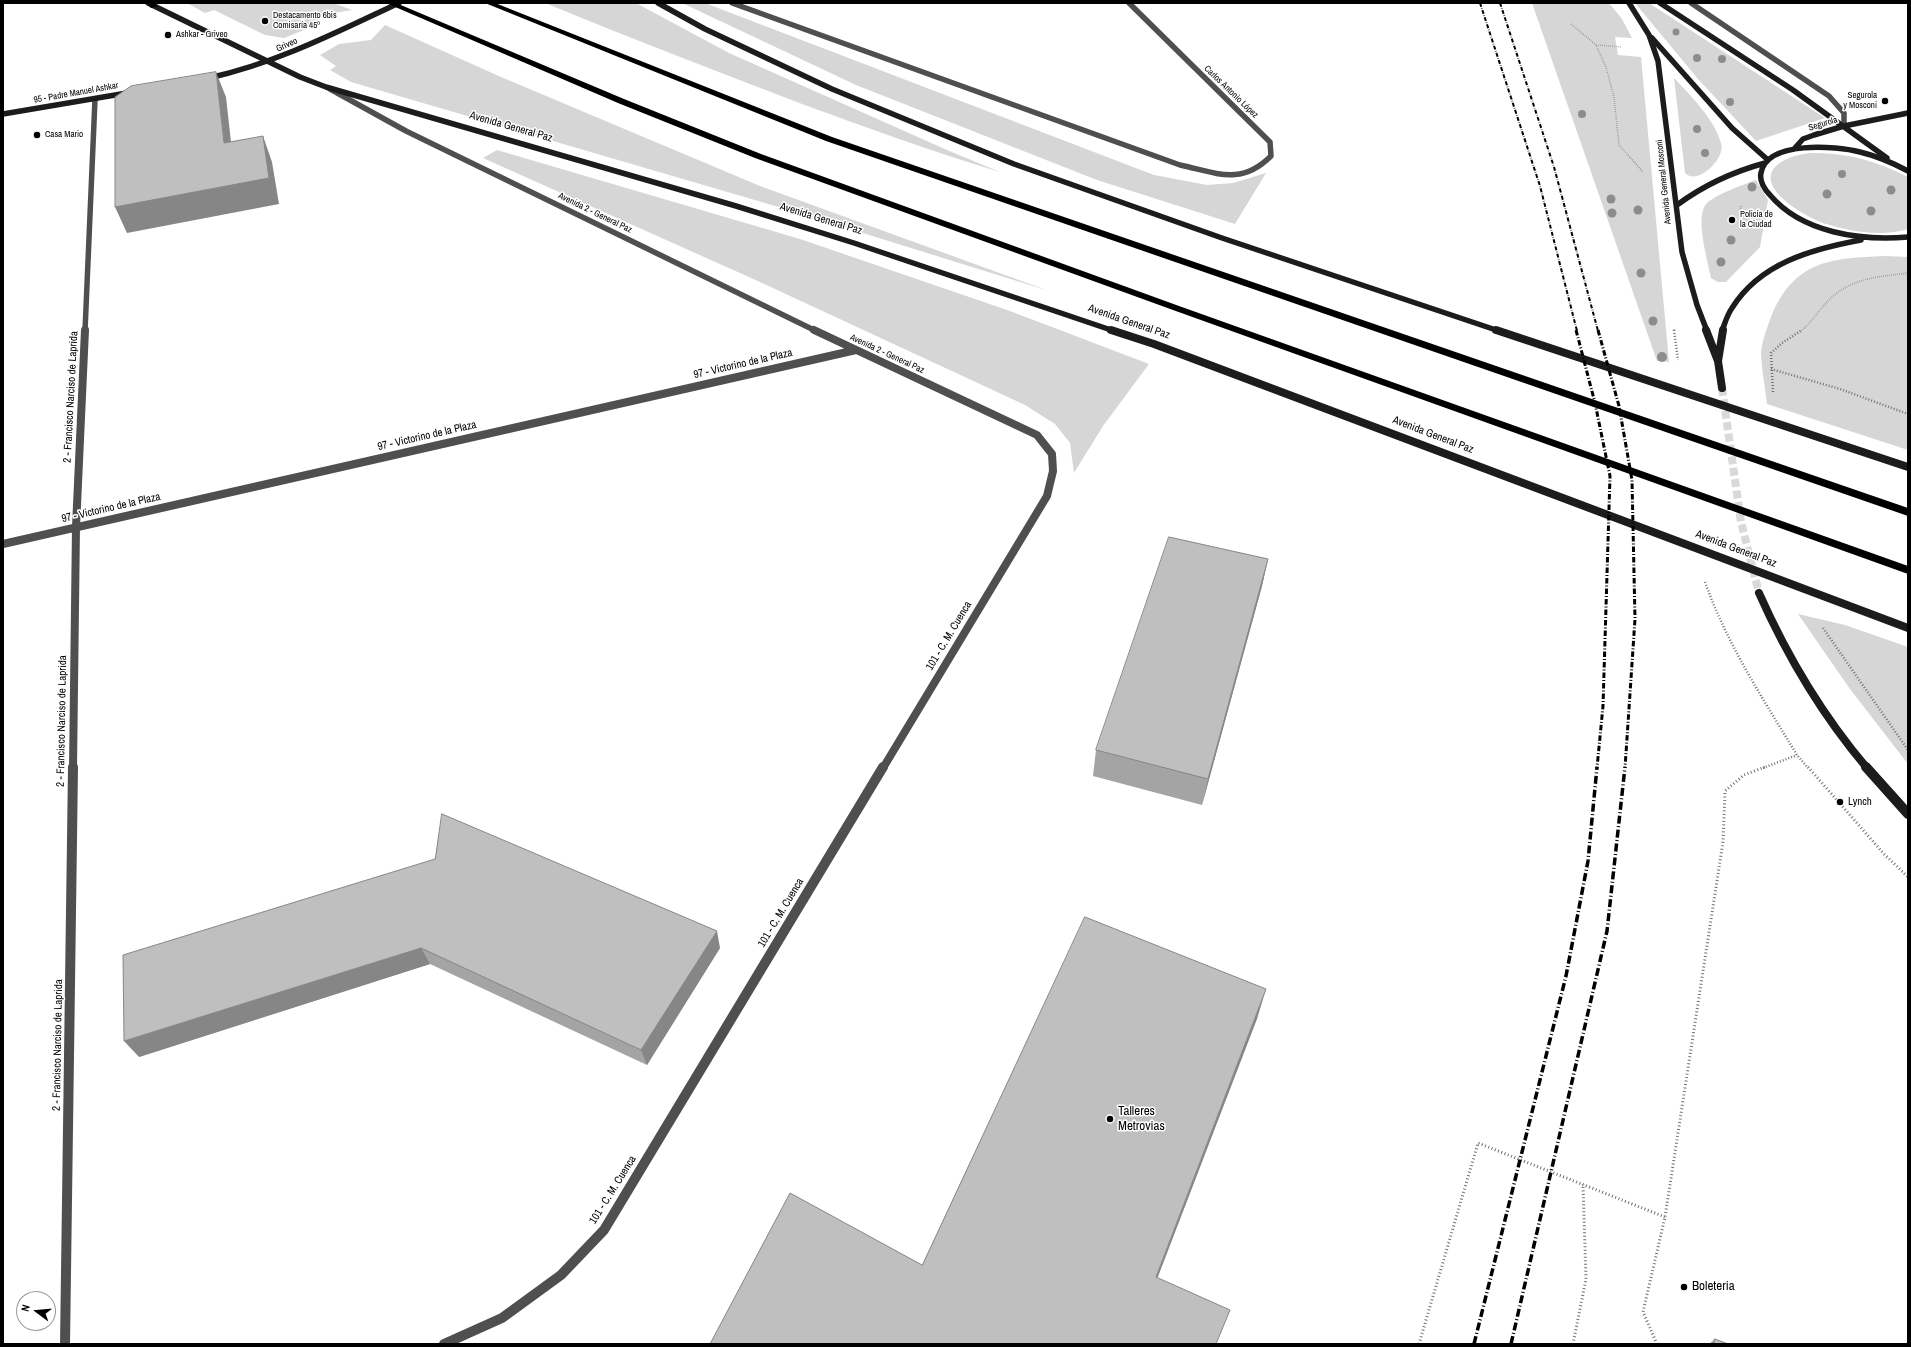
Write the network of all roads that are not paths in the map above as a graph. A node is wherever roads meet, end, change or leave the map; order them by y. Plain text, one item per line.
1 (390, 3) edge
2 (399, 3) edge
3 (489, 3) edge
4 (658, 3) edge
5 (732, 3) edge
6 (1128, 3) edge
7 (1629, 3) edge
8 (1660, 3) edge
9 (1691, 3) edge
10 (151, 4) edge
11 (1649, 35) junction
12 (269, 62) junction
13 (205, 79) edge
14 (326, 87) junction
15 (134, 92) edge
16 (95, 99) junction
17 (1908, 113) edge
18 (3, 114) edge
19 (1844, 126) junction
20 (1794, 149) junction
21 (1767, 161) junction
22 (1897, 165) junction
23 (1908, 171) edge
24 (1677, 204) junction
25 (1908, 237) edge
26 (1874, 238) junction
27 (1894, 238) junction
28 (1908, 242) edge
29 (856, 350) junction
30 (1718, 361) junction
31 (1722, 388) tunnel mouth
32 (1037, 435) joint
33 (1908, 467) edge
34 (1908, 512) edge
35 (76, 527) junction
36 (3, 544) edge
37 (1908, 570) edge
38 (1759, 594) tunnel mouth
39 (1908, 628) edge
40 (1908, 814) edge
41 (65, 1344) edge
42 (444, 1344) edge

1 - 37 highway
2 - 12 street, Griveo
3 - 34 highway
4 - 33 street
5 - 6 street, Carlos Antonio López
7 - 11 street, Avenida General Mosconi
8 - 19 street
9 - 19 street
10 - 12 street, Avenida 2 - General Paz
11 - 21 street
11 - 24 street, Avenida General Mosconi
12 - 13 street
12 - 14 street, Avenida 2 - General Paz
14 - 29 street, Avenida 2 - General Paz
14 - 39 street, Avenida General Paz
15 - 16 street, 95 - Padre Manuel Ashkar
16 - 18 street, 95 - Padre Manuel Ashkar
16 - 35 street, 2 - Francisco Narciso de Laprida
17 - 19 street, Segurola
19 - 20 street, Segurola
19 - 22 street
20 - 21 street
20 - 22 street
21 - 24 street
21 - 26 street
22 - 23 street
24 - 30 street, Avenida General Mosconi
25 - 27 street
26 - 27 street
26 - 30 street, Avenida General Mosconi
27 - 28 street
29 - 32 street, Avenida 2 - General Paz
29 - 35 street, 97 - Victorino de la Plaza
30 - 31 street, Avenida General Mosconi
32 - 42 street, 101 - C. M. Cuenca
35 - 36 street, 97 - Victorino de la Plaza
35 - 41 street, 2 - Francisco Narciso de Laprida
38 - 40 street

